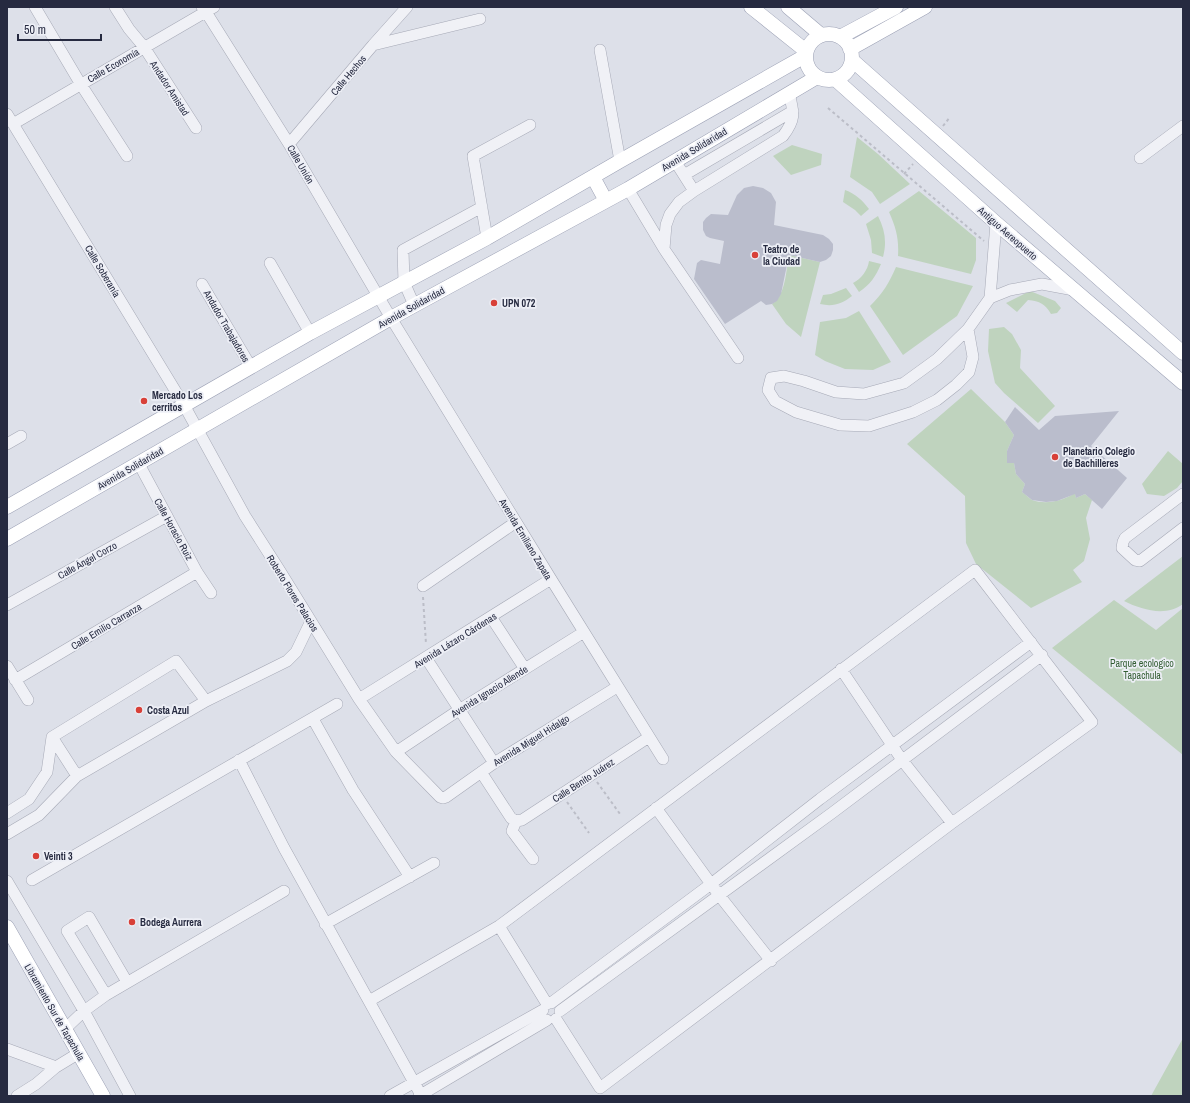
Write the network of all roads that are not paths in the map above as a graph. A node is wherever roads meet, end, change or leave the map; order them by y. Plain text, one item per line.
1 (35, 7) edge
2 (115, 7) edge
3 (751, 7) edge
4 (788, 7) edge
5 (896, 7) edge
6 (925, 7) edge
7 (405, 8) edge
8 (207, 9) edge
9 (480, 19) dead end
10 (820, 35) junction
11 (840, 37) junction
12 (373, 45) junction
13 (144, 47) junction
14 (600, 50) dead end
15 (806, 54) junction
16 (851, 54) junction
17 (817, 76) junction
18 (835, 79) junction
19 (80, 83) junction
20 (789, 93) junction
21 (793, 111) junction
22 (10, 119) edge
23 (530, 125) dead end
24 (1183, 126) edge
25 (196, 128) dead end
26 (289, 144) junction
27 (127, 156) dead end
28 (1140, 158) dead end
29 (620, 161) junction
30 (675, 161) junction
31 (684, 175) junction
32 (593, 177) junction
33 (628, 189) junction
34 (694, 191) junction
35 (606, 201) junction
36 (482, 207) junction
37 (996, 223) junction
38 (487, 238) junction
39 (664, 249) junction
40 (270, 263) dead end
41 (404, 282) junction
42 (202, 284) dead end
43 (1076, 291) junction
44 (378, 296) junction
45 (990, 298) junction
46 (414, 305) junction
47 (391, 318) junction
48 (968, 329) junction
49 (310, 333) junction
50 (1181, 351) edge
51 (738, 358) dead end
52 (251, 367) junction
53 (1165, 367) junction
54 (1183, 383) edge
55 (184, 405) junction
56 (197, 429) junction
57 (22, 436) dead end
58 (7, 444) edge
59 (139, 464) junction
60 (1183, 494) edge
61 (7, 507) edge
62 (167, 516) junction
63 (516, 522) junction
64 (1183, 528) edge
65 (7, 540) edge
66 (197, 572) junction
67 (551, 580) junction
68 (423, 586) road end
69 (211, 593) dead end
70 (7, 605) edge
71 (491, 617) junction
72 (311, 621) junction
73 (584, 632) junction
74 (1031, 642) junction
75 (1042, 655) junction
76 (426, 658) junction
77 (7, 666) edge
78 (524, 669) junction
79 (841, 669) junction
80 (15, 680) junction
81 (617, 687) junction
82 (359, 699) junction
83 (28, 700) dead end
84 (206, 701) junction
85 (337, 704) dead end
86 (459, 710) junction
87 (313, 719) junction
88 (52, 737) junction
89 (649, 737) junction
90 (893, 746) junction
91 (396, 752) junction
92 (663, 759) dead end
93 (239, 760) junction
94 (902, 760) junction
95 (494, 763) junction
96 (481, 772) junction
97 (78, 776) junction
98 (656, 808) junction
99 (7, 813) edge
100 (516, 821) junction
101 (952, 823) junction
102 (7, 834) edge
103 (533, 860) dead end
104 (434, 863) dead end
105 (410, 877) junction
106 (32, 880) dead end
107 (7, 881) edge
108 (711, 884) junction
109 (284, 891) dead end
110 (719, 895) junction
111 (325, 924) junction
112 (499, 926) junction
113 (7, 927) edge
114 (771, 961) junction
115 (127, 982) junction
116 (106, 995) junction
117 (369, 1001) junction
118 (84, 1011) junction
119 (551, 1011) junction
120 (65, 1029) junction
121 (7, 1049) edge
122 (78, 1053) junction
123 (56, 1067) junction
124 (415, 1082) junction
125 (420, 1095) edge
126 (17, 1096) edge
127 (103, 1096) edge
128 (129, 1096) edge
129 (390, 1096) edge

1 - 19 street
2 - 13 street, Andador Amistad
3 - 15 main road
4 - 10 main road
5 - 11 main road
6 - 16 main road
7 - 12 street, Calle Hechos
8 - 13 street, Calle Economía
8 - 26 street, Calle Unión
9 - 12 street
10 - 11 main road
10 - 15 main road
11 - 16 main road
12 - 26 street, Calle Hechos
13 - 19 street, Calle Economía
13 - 25 street, Andador Amistad
14 - 29 street
15 - 17 main road
15 - 29 main road
16 - 18 main road
16 - 50 main road
17 - 18 main road
17 - 20 main road, Avenida Solidaridad
18 - 37 main road, Antiguo Aereopuerto
19 - 22 street, Calle Economía
19 - 27 street
20 - 21 street
20 - 30 main road, Avenida Solidaridad
21 - 31 street
21 - 34 street
22 - 55 street, Calle Soberanía
23 - 36 street
24 - 28 street
26 - 44 street, Calle Unión
29 - 32 main road
30 - 31 street
30 - 33 main road, Avenida Solidaridad
31 - 34 street
32 - 35 main road
32 - 38 main road
33 - 35 main road, Avenida Solidaridad
33 - 39 street
34 - 39 street
35 - 46 main road, Avenida Solidaridad
36 - 38 street
36 - 41 street
37 - 43 main road, Antiguo Aereopuerto
37 - 45 street
38 - 41 main road
39 - 51 street
40 - 49 street
41 - 44 main road
41 - 46 street
42 - 52 street, Andador Trabajadores
43 - 45 street
43 - 53 main road, Antiguo Aereopuerto
44 - 47 street, Calle Unión
44 - 49 main road
45 - 48 street
46 - 47 main road, Avenida Solidaridad
47 - 56 main road, Avenida Solidaridad
47 - 63 street, Avenida Emiliano Zapata
48 - 48 street
49 - 52 main road
50 - 53 main road
52 - 55 main road
53 - 54 main road, Antiguo Aereopuerto
55 - 56 street, Calle Soberanía
55 - 61 main road
56 - 59 main road, Avenida Solidaridad
56 - 72 street, Roberto Flores Palacios
57 - 58 street
59 - 62 street, Calle Horacio Ruiz
59 - 65 main road, Avenida Solidaridad
60 - 64 street
62 - 66 street, Calle Horacio Ruiz
62 - 70 street, Calle Ángel Corzo
63 - 67 street, Avenida Emiliano Zapata
63 - 68 street
66 - 69 street, Calle Horacio Ruiz
66 - 80 street, Calle Emilio Carranza
67 - 71 street, Avenida Lázaro Cárdenas
67 - 73 street, Avenida Emiliano Zapata
71 - 76 street, Avenida Lázaro Cárdenas
71 - 78 street
72 - 82 street, Roberto Flores Palacios
72 - 84 street
73 - 78 street, Avenida Ignacio Allende
73 - 81 street, Avenida Emiliano Zapata
74 - 75 street
74 - 79 street
74 - 90 street
75 - 94 street
75 - 101 street
76 - 82 street, Avenida Lázaro Cárdenas
76 - 86 street
77 - 80 street
78 - 86 street, Avenida Ignacio Allende
79 - 90 street
79 - 98 street
80 - 83 street
81 - 89 street, Avenida Emiliano Zapata
81 - 95 street, Avenida Miguel Hidalgo
82 - 91 street, Roberto Flores Palacios
84 - 88 street
84 - 97 street
85 - 87 street
86 - 91 street, Avenida Ignacio Allende
86 - 95 street
87 - 93 street
87 - 105 street
88 - 97 street
88 - 99 street
89 - 92 street, Avenida Emiliano Zapata
89 - 100 street, Calle Benito Juárez
90 - 94 street
90 - 108 street
91 - 96 street, Avenida Miguel Hidalgo
93 - 106 street
93 - 111 street
94 - 101 street
94 - 110 street
95 - 96 street, Avenida Miguel Hidalgo
96 - 100 street
97 - 102 street
98 - 108 street
98 - 112 street
100 - 103 street
101 - 114 street
104 - 105 street
105 - 111 street
107 - 118 street
108 - 110 street
108 - 119 street
109 - 115 street
110 - 114 street
110 - 119 street
111 - 117 street
112 - 117 street
112 - 119 street
113 - 120 main road, Libramiento Sur de Tapachula
114 - 119 street
115 - 116 street
115 - 116 street
116 - 118 street
117 - 124 street
118 - 120 street
118 - 128 street
119 - 124 street
119 - 125 street
120 - 122 main road, Libramiento Sur de Tapachula
121 - 123 street
122 - 123 street
122 - 127 main road, Libramiento Sur de Tapachula
123 - 126 street
124 - 125 street
124 - 129 street

